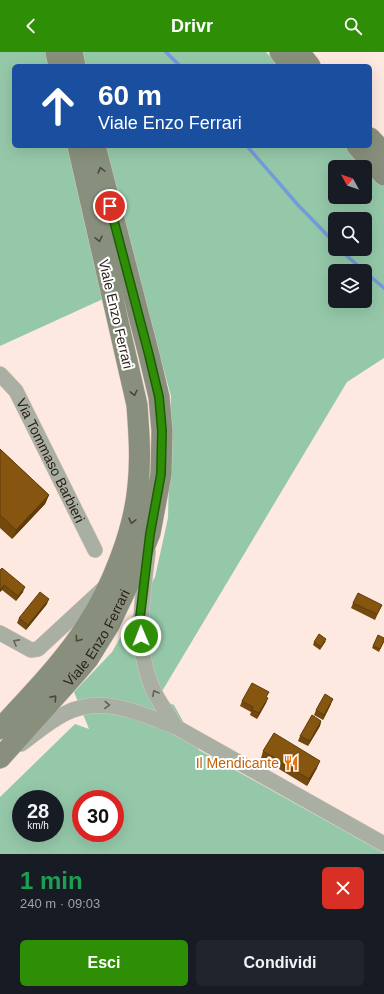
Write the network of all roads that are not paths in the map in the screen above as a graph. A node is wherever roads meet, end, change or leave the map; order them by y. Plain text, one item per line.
1 (56, 52) edge
2 (72, 52) edge
3 (280, 52) edge
4 (299, 52) edge
5 (59, 64) edge
6 (75, 64) edge
7 (289, 64) edge
8 (308, 64) edge
9 (372, 140) edge
10 (78, 148) edge
11 (96, 148) edge
12 (359, 148) edge
13 (384, 153) edge
14 (384, 174) edge
15 (0, 374) edge
16 (150, 534) junction
17 (95, 550) dead end
18 (110, 582) junction
19 (0, 633) edge
20 (176, 727) junction
21 (0, 729) edge
22 (0, 759) edge
23 (384, 844) edge

1 - 5 main road
2 - 6 main road
3 - 7 main road
4 - 8 main road
9 - 13 main road
10 -> 18 main road, Viale Enzo Ferrari
16 -> 11 main road, Viale Enzo Ferrari
12 - 14 main road
15 - 17 street, Via Tommaso Barbieri
20 -> 16 street
22 -> 16 main road, Viale Enzo Ferrari
18 -> 19 street
18 -> 21 main road, Viale Enzo Ferrari
22 -> 20 street
20 - 23 street

